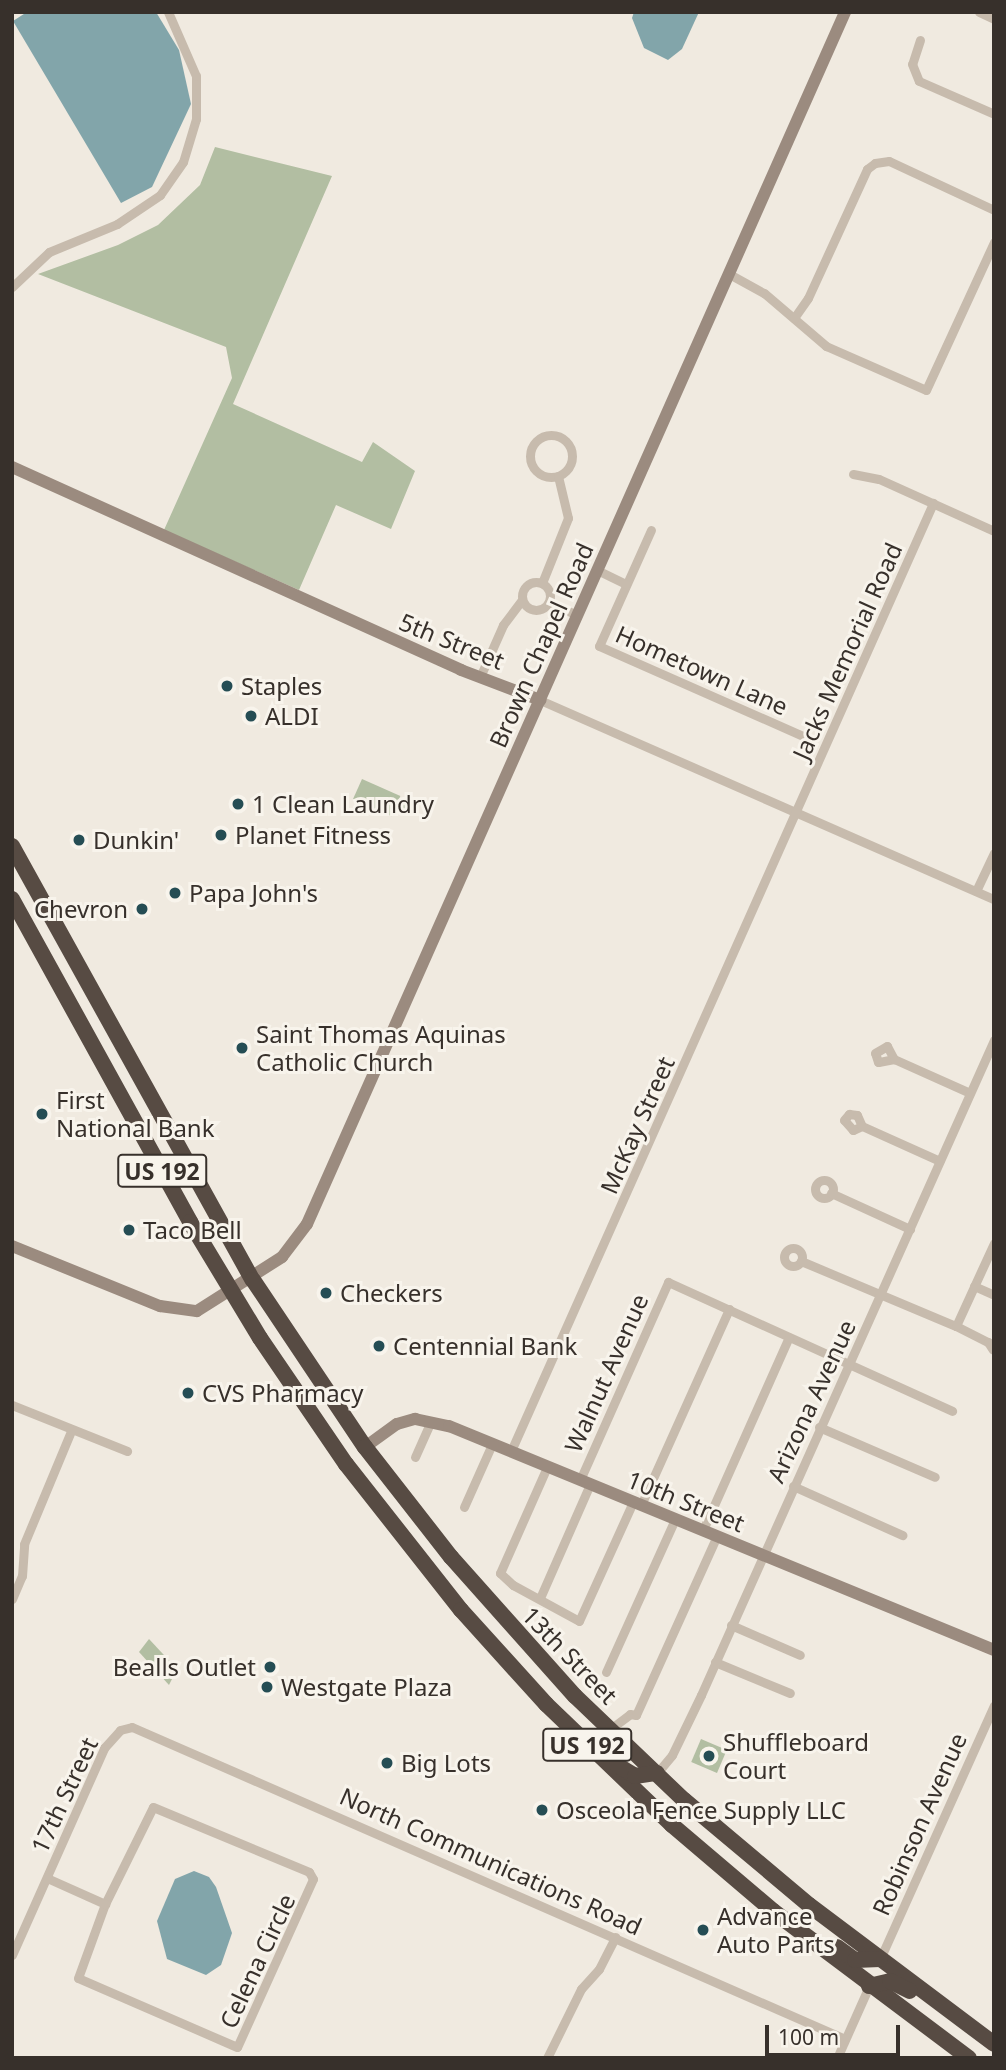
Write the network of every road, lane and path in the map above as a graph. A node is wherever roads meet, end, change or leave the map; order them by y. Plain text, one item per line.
1 (168, 12) edge
2 (845, 12) edge
3 (979, 12) edge
4 (994, 19) edge
5 (920, 40) dead end
6 (994, 114) edge
7 (994, 210) edge
8 (994, 242) edge
9 (731, 275) junction
10 (12, 287) edge
11 (794, 318) junction
12 (12, 467) edge
13 (853, 474) dead end
14 (558, 476) junction
15 (933, 503) junction
16 (651, 530) dead end
17 (994, 531) edge
18 (597, 570) junction
19 (542, 583) junction
20 (626, 584) junction
21 (522, 600) junction
22 (549, 602) junction
23 (577, 615) junction
24 (480, 677) junction
25 (540, 700) junction
26 (812, 740) dead end
27 (797, 814) junction
28 (12, 846) edge
29 (994, 853) edge
30 (976, 891) junction
31 (12, 894) edge
32 (12, 899) edge
33 (994, 900) edge
34 (51, 917) junction
35 (28, 928) junction
36 (94, 994) junction
37 (994, 1040) edge
38 (894, 1059) dead end
39 (970, 1093) junction
40 (862, 1126) dead end
41 (940, 1161) junction
42 (831, 1193) dead end
43 (910, 1229) junction
44 (994, 1243) edge
45 (12, 1246) edge
46 (801, 1261) dead end
47 (253, 1280) junction
48 (974, 1286) junction
49 (232, 1293) junction
50 (880, 1295) junction
51 (994, 1295) edge
52 (729, 1309) junction
53 (956, 1326) junction
54 (789, 1337) junction
55 (993, 1350) edge
56 (849, 1363) junction
57 (12, 1405) edge
58 (952, 1411) dead end
59 (431, 1420) junction
60 (820, 1427) junction
61 (71, 1431) junction
62 (492, 1444) junction
63 (365, 1447) junction
64 (127, 1451) dead end
65 (511, 1451) junction
66 (415, 1457) dead end
67 (547, 1466) junction
68 (935, 1477) dead end
69 (585, 1482) junction
70 (793, 1486) junction
71 (637, 1504) junction
72 (464, 1507) dead end
73 (675, 1519) junction
74 (703, 1530) junction
75 (902, 1535) dead end
76 (717, 1536) junction
77 (761, 1555) junction
78 (540, 1598) junction
79 (12, 1599) edge
80 (732, 1625) junction
81 (994, 1650) edge
82 (800, 1655) dead end
83 (715, 1662) junction
84 (606, 1672) dead end
85 (790, 1692) dead end
86 (994, 1705) edge
87 (120, 1730) joint
88 (610, 1730) junction
89 (591, 1748) junction
90 (657, 1773) junction
91 (639, 1795) junction
92 (741, 1849) junction
93 (723, 1869) junction
94 (47, 1878) junction
95 (105, 1904) junction
96 (615, 1937) junction
97 (12, 1955) edge
98 (880, 1959) junction
99 (869, 1986) junction
100 (960, 2018) junction
101 (845, 2039) junction
102 (994, 2044) edge
103 (547, 2058) edge
104 (836, 2058) edge
105 (968, 2058) edge

1 - 10 street
2 - 9 street, Brown Chapel Road
3 - 4 street
5 - 6 street
7 - 11 street
8 - 11 street
9 - 11 street
9 - 18 street, Brown Chapel Road
12 - 24 street, 5th Street
13 - 15 street
14 - 14 street
14 - 19 street
15 - 17 street
15 - 27 street, Jacks Memorial Road
16 - 20 street, Hometown Lane
18 - 20 street, Hometown Lane
18 - 23 street, Brown Chapel Road
19 - 21 street
19 - 22 street
20 - 26 street, Hometown Lane
21 - 22 street
21 - 24 street
22 - 23 street
23 - 25 street, Brown Chapel Road
24 - 25 street, 5th Street
25 - 27 street, 5th Street
25 - 47 street, Brown Chapel Road
27 - 30 street, 5th Street
27 - 65 street, McKay Street
28 - 34 highway, US 192
29 - 30 street
30 - 33 street, 5th Street
31 - 34 highway
32 - 35 highway, US 192
34 - 36 highway, US 192
35 - 36 highway
35 - 49 highway, US 192
36 - 47 highway, US 192
37 - 39 street, Arizona Avenue
38 - 39 street
39 - 41 street, Arizona Avenue
40 - 41 street
41 - 43 street, Arizona Avenue
42 - 43 street
43 - 50 street, Arizona Avenue
44 - 48 street
45 - 49 street, Brown Chapel Road
46 - 50 street
47 - 49 street, Brown Chapel Road
47 - 63 highway, 13th Street / US 192
48 - 51 street
48 - 53 street
49 - 89 highway, 13th Street / US 192
50 - 53 street
50 - 56 street, Arizona Avenue
52 - 54 street
52 - 69 street, Walnut Avenue
52 - 71 street
53 - 55 street
54 - 56 street
54 - 74 street
56 - 58 street
56 - 60 street, Arizona Avenue
57 - 61 street
59 - 62 street, 10th Street
59 - 63 street, 10th Street
59 - 66 street
60 - 68 street
60 - 70 street, Arizona Avenue
61 - 64 street
61 - 79 street
62 - 65 street, 10th Street
62 - 72 street
63 - 88 highway, 13th Street / US 192
65 - 67 street, 10th Street
67 - 69 street, 10th Street
67 - 78 street
69 - 71 street, 10th Street
69 - 78 street, Walnut Avenue
70 - 75 street
70 - 77 street, Arizona Avenue
71 - 73 street, 10th Street
71 - 78 street
73 - 74 street, 10th Street
73 - 84 street
74 - 76 street, 10th Street
76 - 77 street, 10th Street
76 - 88 street
77 - 80 street, Arizona Avenue
77 - 81 street, 10th Street
80 - 82 street
80 - 83 street, Arizona Avenue
83 - 85 street
83 - 90 street, Arizona Avenue
86 - 98 street, Robinson Avenue
87 - 94 street, 17th Street
87 - 96 street, North Communications Road
88 - 90 highway, 13th Street / US 192
89 - 90 highway
89 - 91 highway, 13th Street / US 192
90 - 92 highway, 13th Street / US 192
91 - 92 highway
91 - 93 highway, 13th Street / US 192
92 - 98 highway, 13th Street / US 192
93 - 98 highway
93 - 99 highway, 13th Street / US 192
94 - 95 street
94 - 97 street, 17th Street
95 - 95 street, Celena Circle
96 - 101 street, North Communications Road
96 - 103 street
98 - 100 highway, 13th Street / US 192
99 - 100 highway
99 - 101 street
99 - 105 highway, 13th Street / US 192
100 - 102 highway, 13th Street / US 192
101 - 104 street

